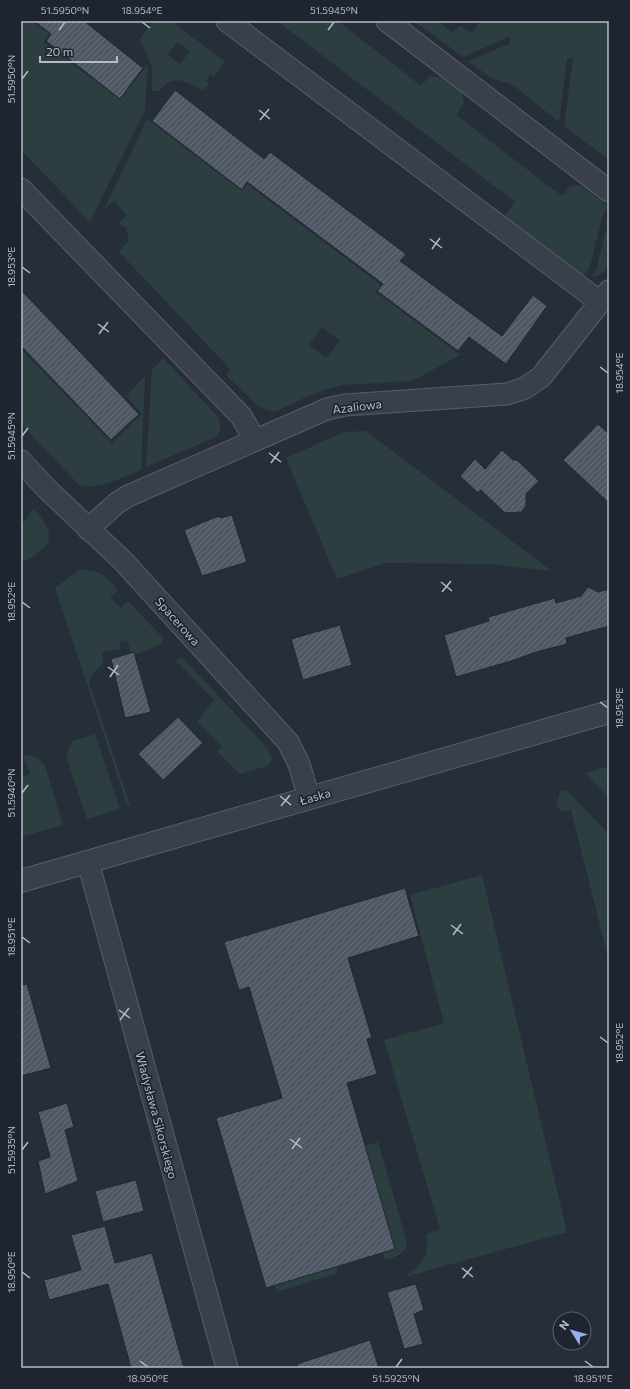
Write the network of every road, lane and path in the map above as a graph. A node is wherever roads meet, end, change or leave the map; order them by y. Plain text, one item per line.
1 (227, 21) edge
2 (387, 21) edge
3 (21, 189) edge
4 (609, 191) edge
5 (604, 296) edge
6 (255, 440) junction
7 (21, 461) edge
8 (88, 528) junction
9 (609, 712) edge
10 (309, 798) junction
11 (88, 862) junction
12 (21, 881) edge
13 (227, 1368) edge

1 - 5 street
2 - 4 street
3 - 6 street
5 - 6 street, Azaliowa
6 - 8 street, Azaliowa
7 - 8 street, Spacerowa
8 - 10 street, Spacerowa
9 - 10 street, Łaska
10 - 11 street, Łaska
11 - 12 street, Łaska
11 - 13 street, Władysława Sikorskiego

